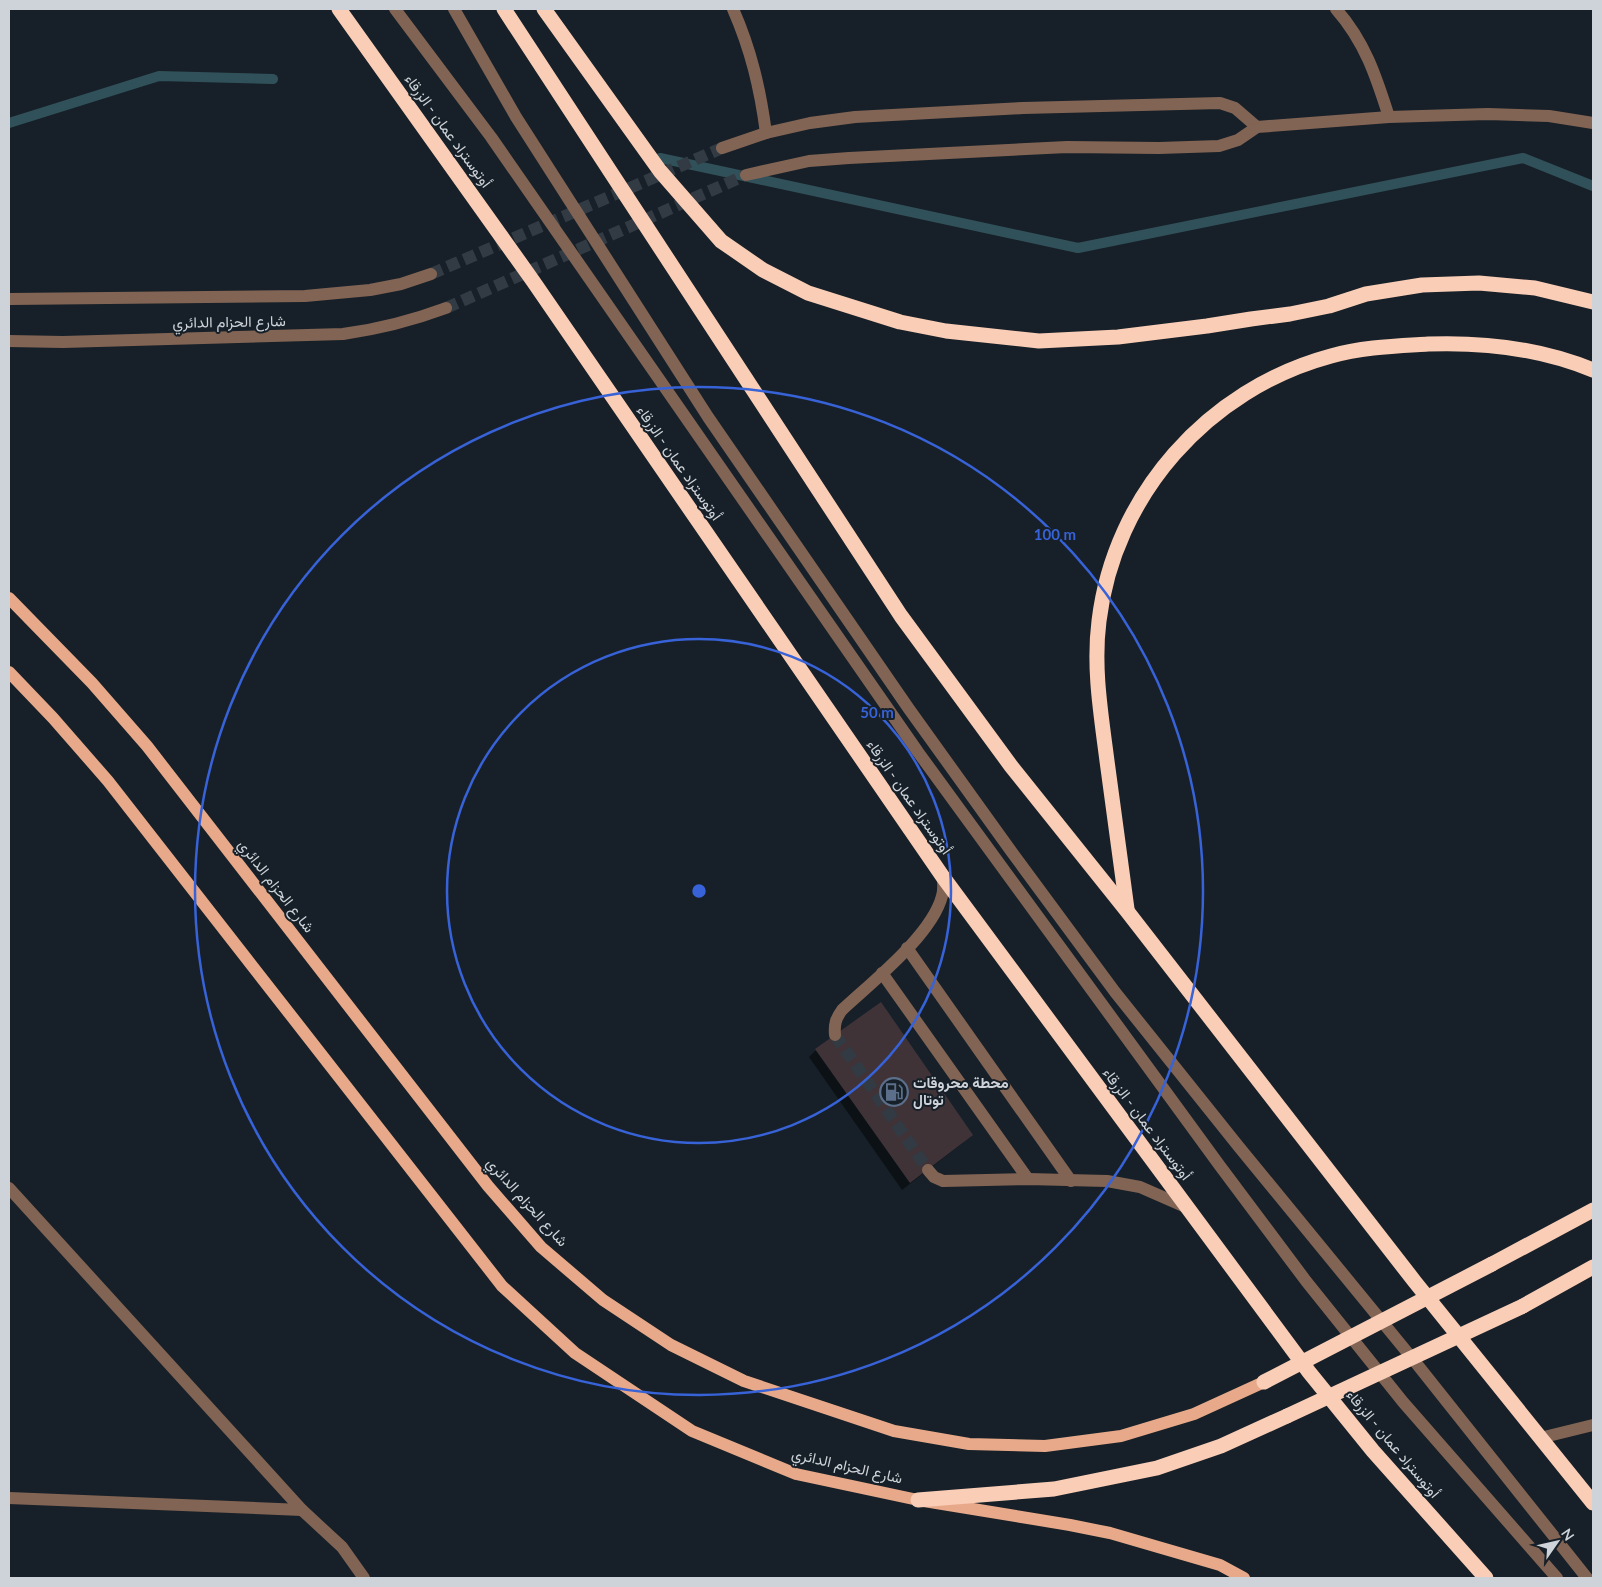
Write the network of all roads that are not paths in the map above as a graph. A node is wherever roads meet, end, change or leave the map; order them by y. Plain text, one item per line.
1 (339, 9) edge
2 (395, 9) edge
3 (454, 9) edge
4 (504, 9) edge
5 (544, 9) edge
6 (733, 9) edge
7 (1336, 9) edge
8 (1389, 117) junction
9 (1593, 123) edge
10 (1257, 127) junction
11 (766, 133) junction
12 (722, 148) tunnel mouth
13 (746, 175) tunnel mouth
14 (431, 274) tunnel mouth
15 (9, 300) edge
16 (1593, 302) edge
17 (446, 308) tunnel mouth
18 (9, 340) edge
19 (1593, 370) edge
20 (9, 598) edge
21 (9, 672) edge
22 (943, 877) junction
23 (1127, 911) junction
24 (907, 948) junction
25 (882, 973) junction
26 (835, 1035) dead end
27 (928, 1170) tunnel mouth
28 (1028, 1179) junction
29 (1071, 1181) junction
30 (9, 1188) edge
31 (1188, 1208) junction
32 (1593, 1210) edge
33 (1593, 1267) edge
34 (1264, 1382) joint
35 (1593, 1424) edge
36 (1540, 1438) junction
37 (9, 1498) edge
38 (918, 1500) junction
39 (1593, 1503) edge
40 (302, 1510) junction
41 (364, 1578) edge
42 (1244, 1578) edge
43 (1486, 1578) edge
44 (1557, 1578) edge
45 (1587, 1578) edge

1 - 22 highway, أوتوستراد عمان - الزرقاء
2 - 44 street
3 - 45 street
4 - 23 highway
5 - 16 highway
6 - 11 street
7 - 8 street
8 - 9 street
8 - 10 street
10 - 11 street
10 - 13 street
11 - 12 street
14 - 15 street, شارع الحزام الدائري
17 - 18 street, شارع الحزام الدائري
19 - 23 highway
20 - 34 main road, شارع الحزام الدائري
21 - 38 main road, شارع الحزام الدائري
22 - 24 street
22 - 31 highway, أوتوستراد عمان - الزرقاء
23 - 36 highway
24 - 25 street
24 - 29 street
25 - 26 street
25 - 28 street
27 - 28 street
28 - 29 street
29 - 31 street
30 - 40 street
31 - 43 highway, أوتوستراد عمان - الزرقاء
32 - 34 highway, bridge
33 - 38 highway, bridge
35 - 36 street
36 - 39 highway
37 - 40 street
38 - 42 main road, شارع الحزام الدائري
40 - 41 street

